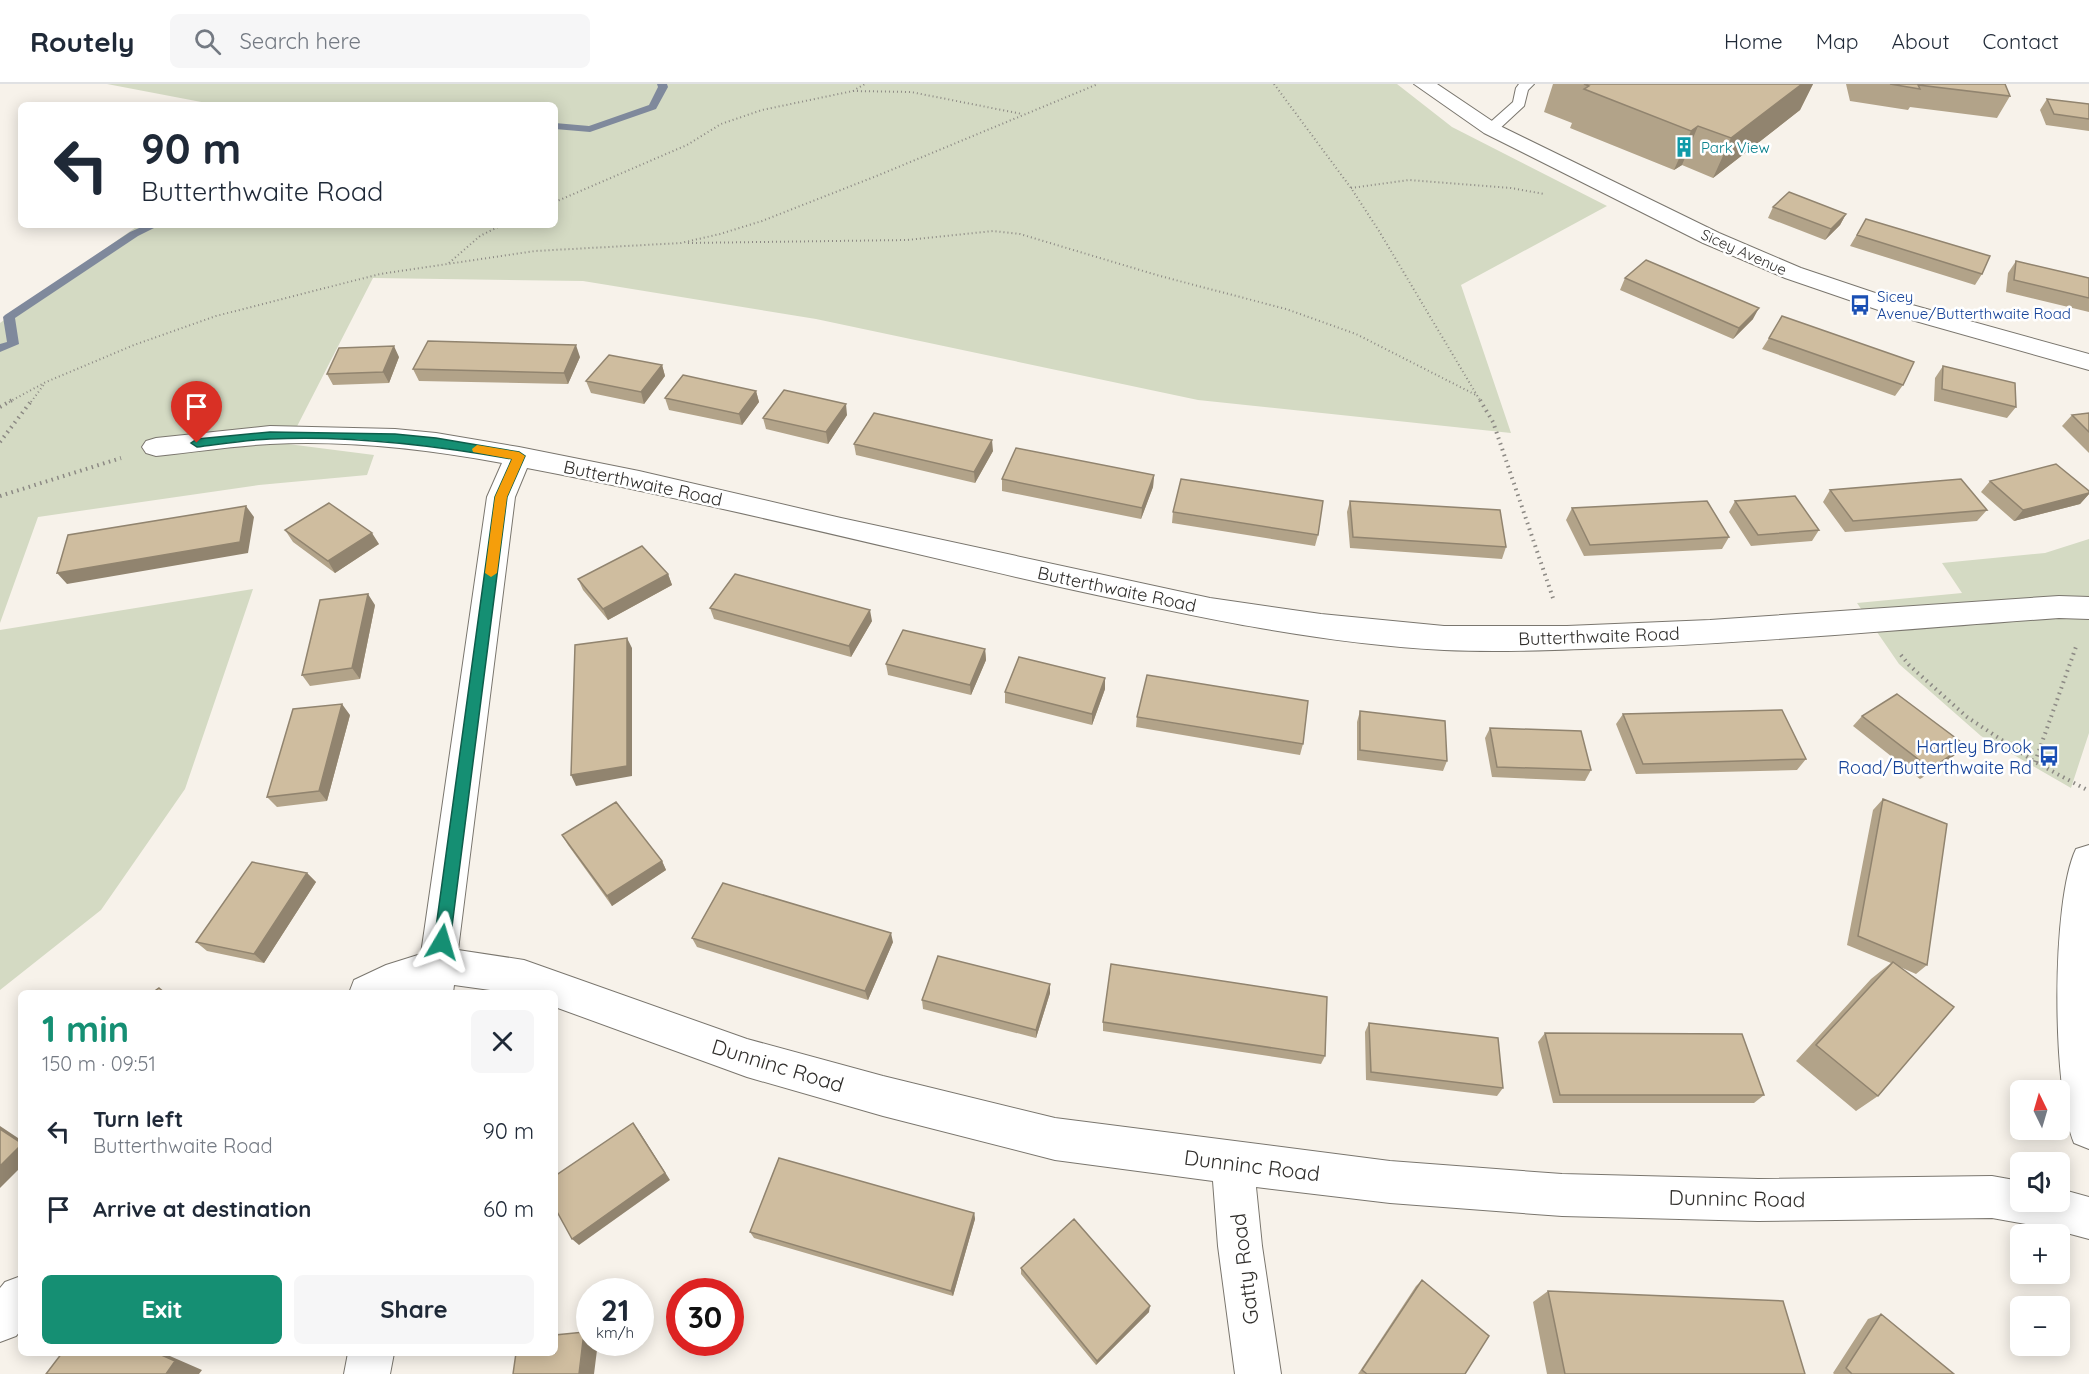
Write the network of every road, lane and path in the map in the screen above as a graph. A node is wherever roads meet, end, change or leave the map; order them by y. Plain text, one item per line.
1 (865, 84) edge
2 (1098, 84) edge
3 (1274, 84) edge
4 (1424, 84) edge
5 (1528, 84) edge
6 (853, 91) junction
7 (1024, 114) junction
8 (1491, 129) junction
9 (1351, 188) junction
10 (1545, 194) dead end
11 (558, 201) edge
12 (496, 228) edge
13 (681, 243) junction
14 (448, 263) junction
15 (2089, 362) edge
16 (46, 382) junction
17 (1476, 395) junction
18 (0, 407) edge
19 (0, 442) edge
20 (156, 447) joint
21 (519, 456) junction
22 (0, 496) edge
23 (2089, 608) edge
24 (1875, 620) junction
25 (1567, 638) junction
26 (2077, 643) dead end
27 (2035, 762) junction
28 (2089, 791) edge
29 (2089, 860) edge
30 (436, 979) edge
31 (374, 990) edge
32 (557, 990) edge
33 (558, 990) edge
34 (2089, 1129) edge
35 (1233, 1163) junction
36 (2089, 1218) edge
37 (18, 1301) edge
38 (0, 1320) edge
39 (370, 1356) edge
40 (367, 1374) edge
41 (1258, 1374) edge

1 - 6 path
2 - 7 path
3 - 9 path
4 - 8 street, Sicey Avenue
5 - 8 lane
6 - 7 path
6 - 11 path
7 - 13 path
8 - 15 street, Sicey Avenue
9 - 10 path
9 - 17 path
12 - 14 path
13 - 14 path
13 - 17 path
14 - 16 path
16 - 18 path
16 - 19 path
17 - 25 path
20 - 21 street, Butterthwaite Road
20 - 22 path
21 - 25 street, Butterthwaite Road
21 - 30 street
23 - 24 street, Butterthwaite Road
24 - 25 street, Butterthwaite Road
24 - 27 path
26 - 27 path
27 - 28 path
29 - 34 street
30 - 31 street
30 - 32 street, Dunninc Road
33 - 35 street, Dunninc Road
35 - 36 street, Dunninc Road
35 - 41 street, Gatty Road
37 - 38 street
39 - 40 street

